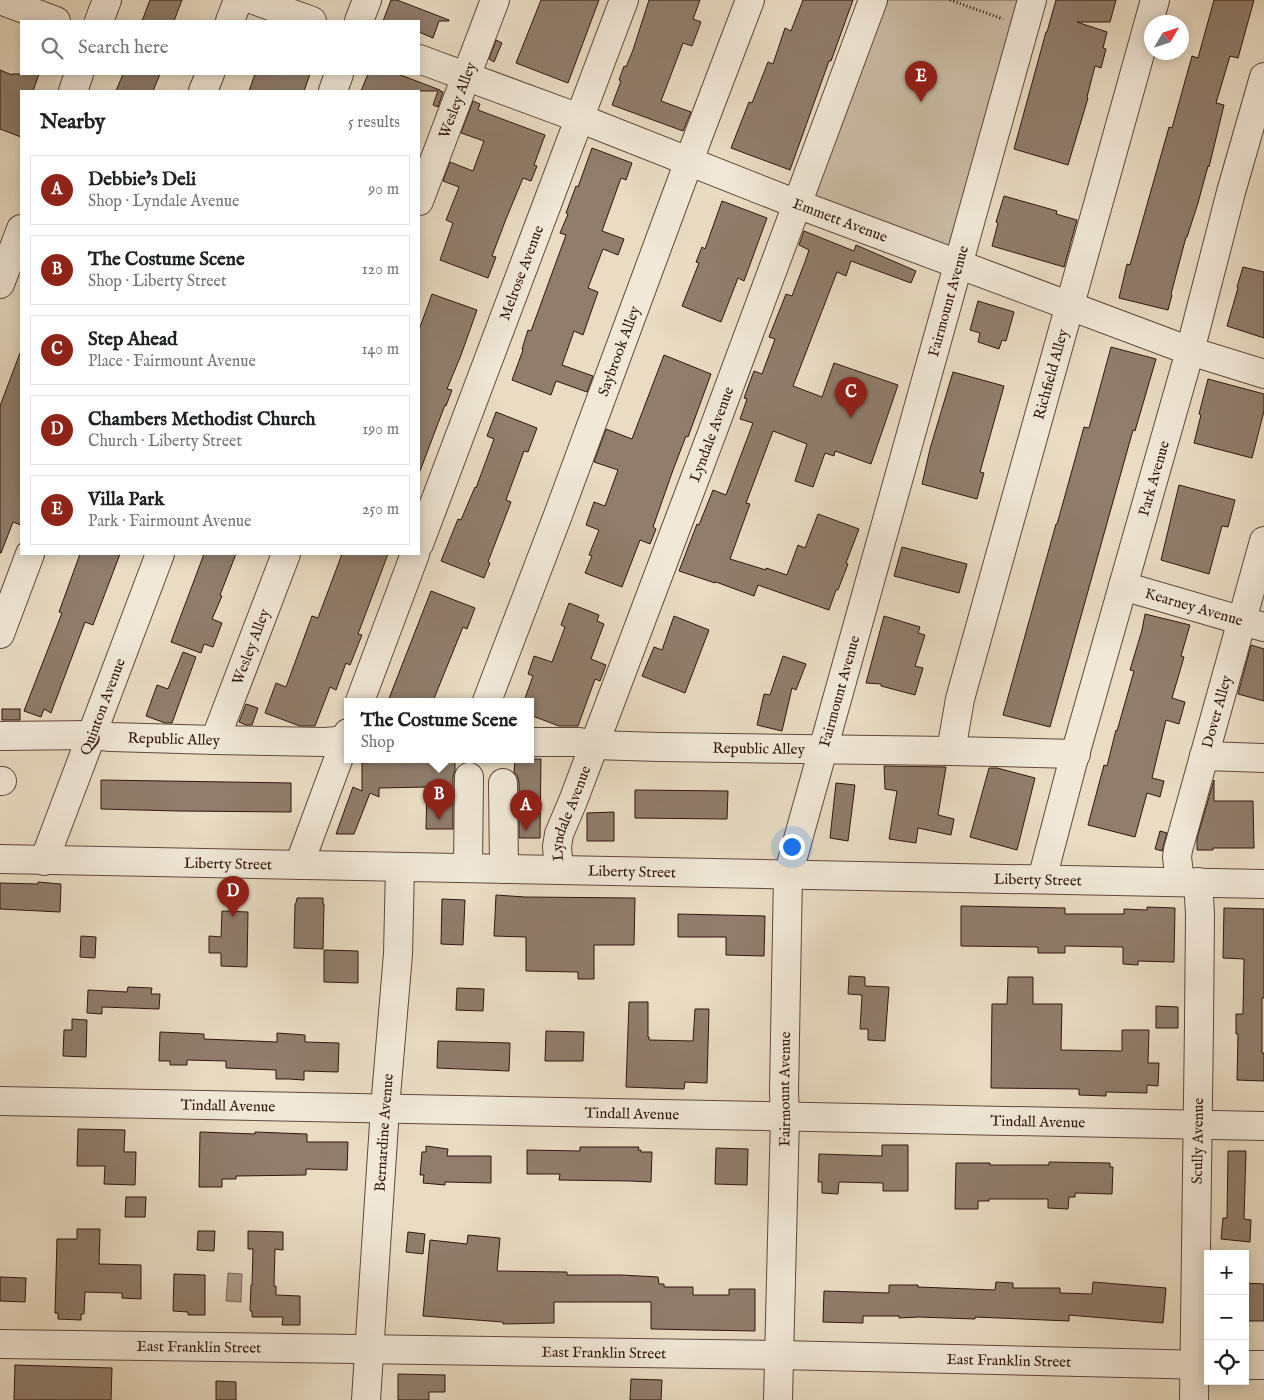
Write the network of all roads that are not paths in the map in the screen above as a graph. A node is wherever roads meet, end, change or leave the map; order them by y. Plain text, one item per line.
1 (0, 0) edge
2 (107, 0) edge
3 (238, 0) edge
4 (254, 0) edge
5 (367, 0) edge
6 (494, 0) edge
7 (624, 0) edge
8 (750, 0) edge
9 (873, 0) edge
10 (1155, 0) edge
11 (1028, 13) edge
12 (53, 20) edge
13 (99, 20) edge
14 (230, 20) edge
15 (309, 20) edge
16 (359, 20) edge
17 (420, 60) edge
18 (79, 75) edge
19 (210, 75) edge
20 (340, 75) edge
21 (466, 76) junction
22 (1264, 76) edge
23 (73, 90) edge
24 (203, 90) edge
25 (333, 90) edge
26 (579, 118) junction
27 (1258, 124) edge
28 (688, 162) junction
29 (420, 198) edge
30 (798, 204) junction
31 (20, 231) edge
32 (959, 264) junction
33 (0, 284) edge
34 (1070, 306) junction
35 (1190, 351) junction
36 (1264, 374) edge
37 (420, 541) edge
38 (1264, 541) edge
39 (30, 555) edge
40 (160, 555) edge
41 (286, 555) edge
42 (415, 555) edge
43 (1123, 586) junction
44 (1253, 624) edge
45 (0, 634) edge
46 (361, 698) edge
47 (488, 698) edge
48 (92, 735) junction
49 (0, 736) edge
50 (344, 739) edge
51 (215, 740) junction
52 (534, 742) edge
53 (594, 745) junction
54 (344, 746) edge
55 (822, 749) junction
56 (951, 750) junction
57 (1076, 754) junction
58 (1204, 756) junction
59 (1264, 758) edge
60 (469, 777) dead end
61 (503, 783) dead end
62 (0, 859) edge
63 (44, 860) junction
64 (300, 865) junction
65 (400, 867) junction
66 (468, 868) junction
67 (504, 869) junction
68 (559, 870) junction
69 (788, 875) junction
70 (1042, 879) junction
71 (1189, 882) junction
72 (1264, 884) edge
73 (0, 1101) edge
74 (385, 1108) junction
75 (785, 1117) junction
76 (1197, 1125) junction
77 (1264, 1126) edge
78 (0, 1344) edge
79 (370, 1350) junction
80 (779, 1356) junction
81 (1201, 1365) edge
82 (1249, 1365) edge
83 (1264, 1365) edge
84 (366, 1400) edge
85 (778, 1400) edge
86 (1194, 1400) edge

1 - 12 street
2 - 13 street
3 - 14 street
4 - 15 street
5 - 16 street
6 - 21 street, Wesley Alley
7 - 26 street, Melrose Avenue
8 - 28 street, Saybrook Alley
9 - 30 street, Lyndale Avenue
10 - 34 street, Richfield Alley
11 - 32 street, Fairmount Avenue
17 - 21 street, Emmett Avenue
18 - 23 street
19 - 24 street
20 - 25 street
21 - 26 street, Emmett Avenue
21 - 29 street, Wesley Alley
22 - 27 street, Park Avenue
26 - 28 street, Emmett Avenue
26 - 37 street, Melrose Avenue
27 - 35 street, Park Avenue
28 - 30 street, Emmett Avenue
28 - 47 street, Saybrook Alley
30 - 32 street, Emmett Avenue
30 - 53 street, Lyndale Avenue
31 - 33 street
32 - 34 street, Emmett Avenue
32 - 55 street, Fairmount Avenue
34 - 35 street, Emmett Avenue
34 - 56 street, Richfield Alley
35 - 36 street, Emmett Avenue
35 - 43 street, Park Avenue
38 - 44 street, Dover Alley
39 - 45 street
40 - 48 street, Quinton Avenue
41 - 51 street, Wesley Alley
42 - 46 street
43 - 44 street, Kearney Avenue
43 - 57 street, Park Avenue
44 - 58 street, Dover Alley
48 - 49 street, Republic Alley
48 - 51 street, Republic Alley
48 - 63 street, Quinton Avenue
50 - 51 street, Republic Alley
52 - 53 street, Republic Alley
53 - 55 street, Republic Alley
53 - 68 street, Lyndale Avenue
54 - 64 street
55 - 56 street, Republic Alley
55 - 69 street, Fairmount Avenue
56 - 57 street, Republic Alley
57 - 70 street, Park Avenue
58 - 59 street
58 - 71 street, Dover Alley
60 - 66 street
61 - 67 street
62 - 63 street, Liberty Street
63 - 64 street, Liberty Street
64 - 65 street, Liberty Street
65 - 66 street, Liberty Street
65 - 74 street, Bernardine Avenue
66 - 67 street, Liberty Street
67 - 68 street, Liberty Street
68 - 69 street, Liberty Street
69 - 70 street, Liberty Street
69 - 75 street, Fairmount Avenue
70 - 71 street, Liberty Street
71 - 72 street, Liberty Street
71 - 76 street, Scully Avenue
73 - 74 street, Tindall Avenue
74 - 75 street, Tindall Avenue
74 - 79 street, Bernardine Avenue
75 - 76 street, Tindall Avenue
75 - 80 street, Fairmount Avenue
76 - 77 street, Tindall Avenue
76 - 81 street, Scully Avenue
78 - 79 street, East Franklin Street
79 - 80 street, East Franklin Street
79 - 84 street, Bernardine Avenue
80 - 81 street, East Franklin Street
80 - 85 street, Fairmount Avenue
81 - 86 street, Scully Avenue
82 - 83 street

